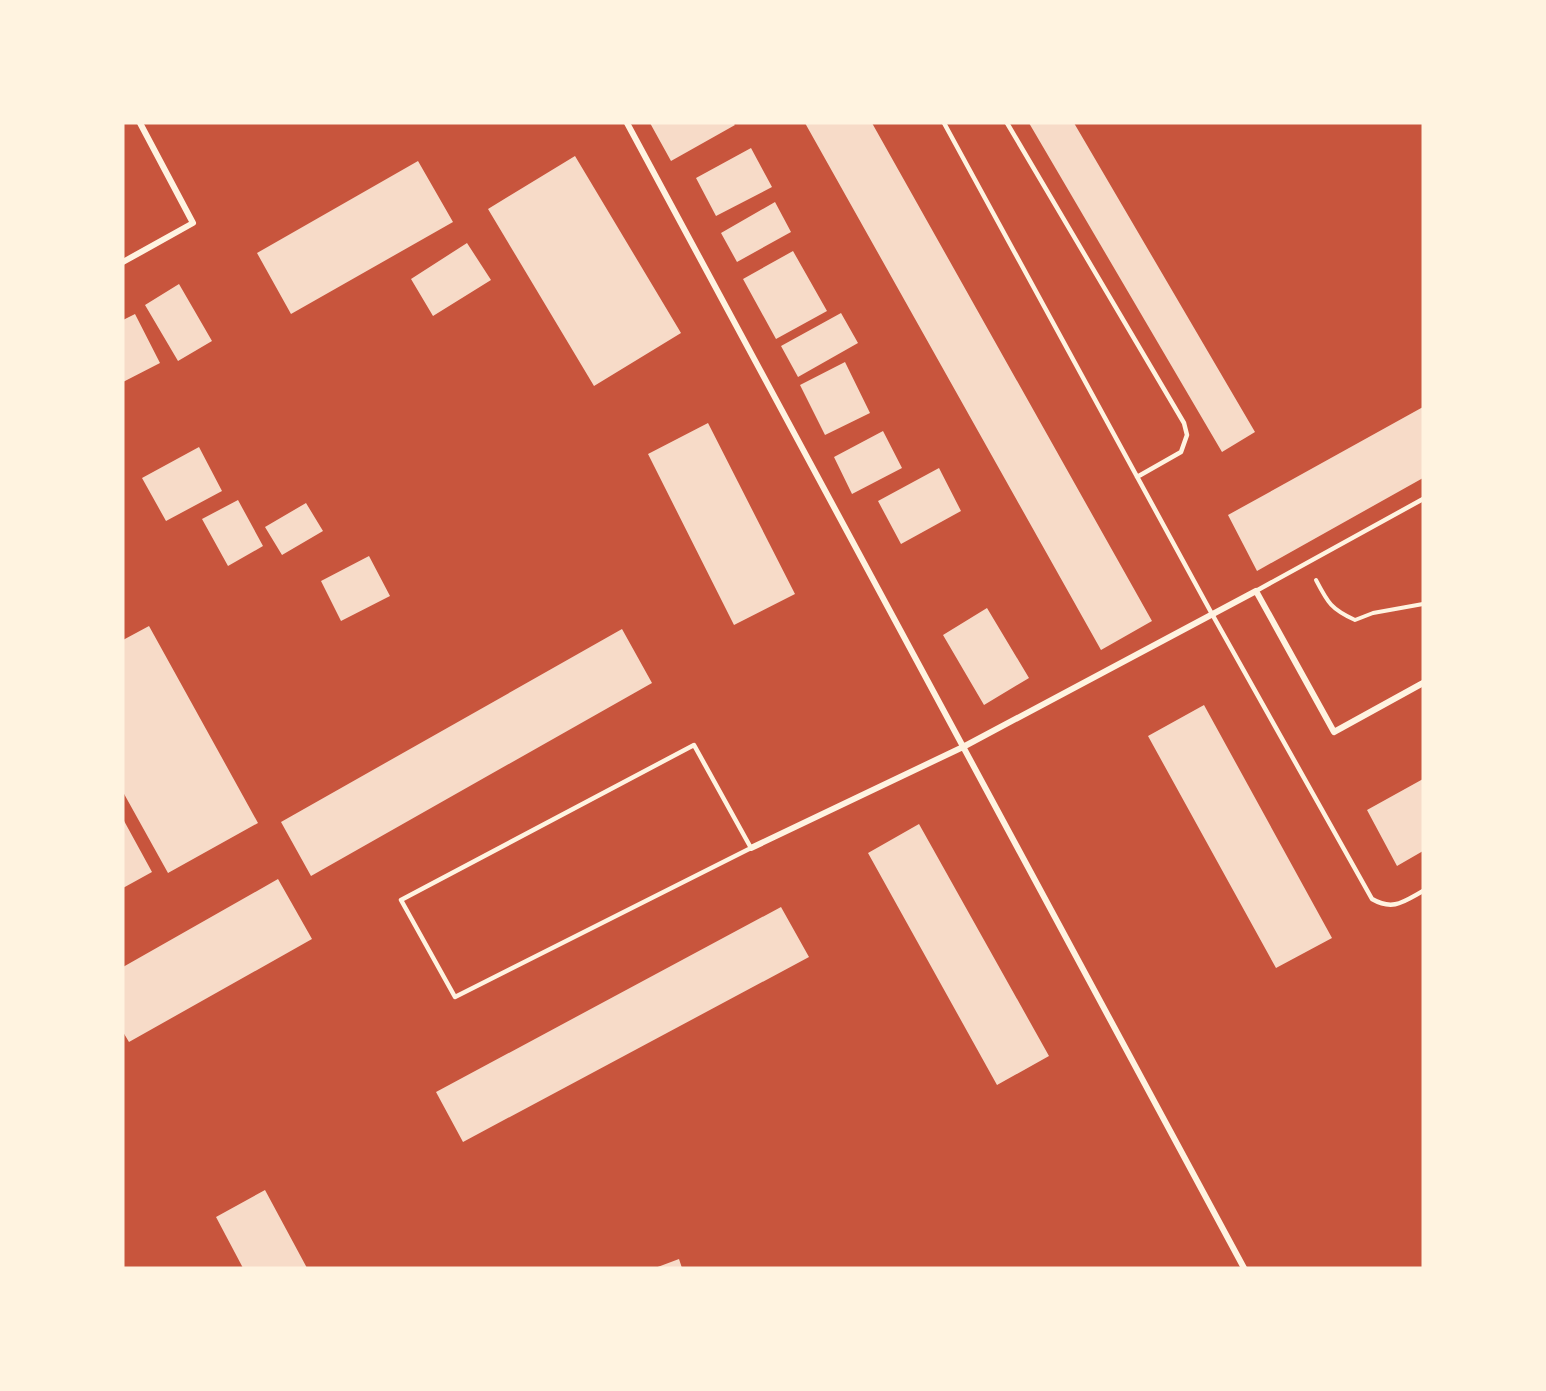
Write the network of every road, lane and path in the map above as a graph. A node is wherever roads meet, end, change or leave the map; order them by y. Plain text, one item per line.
1 (140, 123) edge
2 (627, 123) edge
3 (944, 123) edge
4 (1007, 123) edge
5 (123, 262) edge
6 (1137, 477) junction
7 (1423, 499) edge
8 (1307, 563) junction
9 (1256, 591) junction
10 (1423, 604) edge
11 (1212, 614) junction
12 (1423, 683) edge
13 (963, 747) junction
14 (751, 848) junction
15 (1423, 891) edge
16 (1244, 1268) edge

1 - 5 street
2 - 13 street
3 - 6 lane
4 - 6 lane
6 - 11 lane
7 - 8 lane
8 - 9 lane
8 - 10 path
9 - 11 street
9 - 12 street
11 - 13 street
11 - 15 lane
13 - 14 street
13 - 16 street
14 - 14 lane

